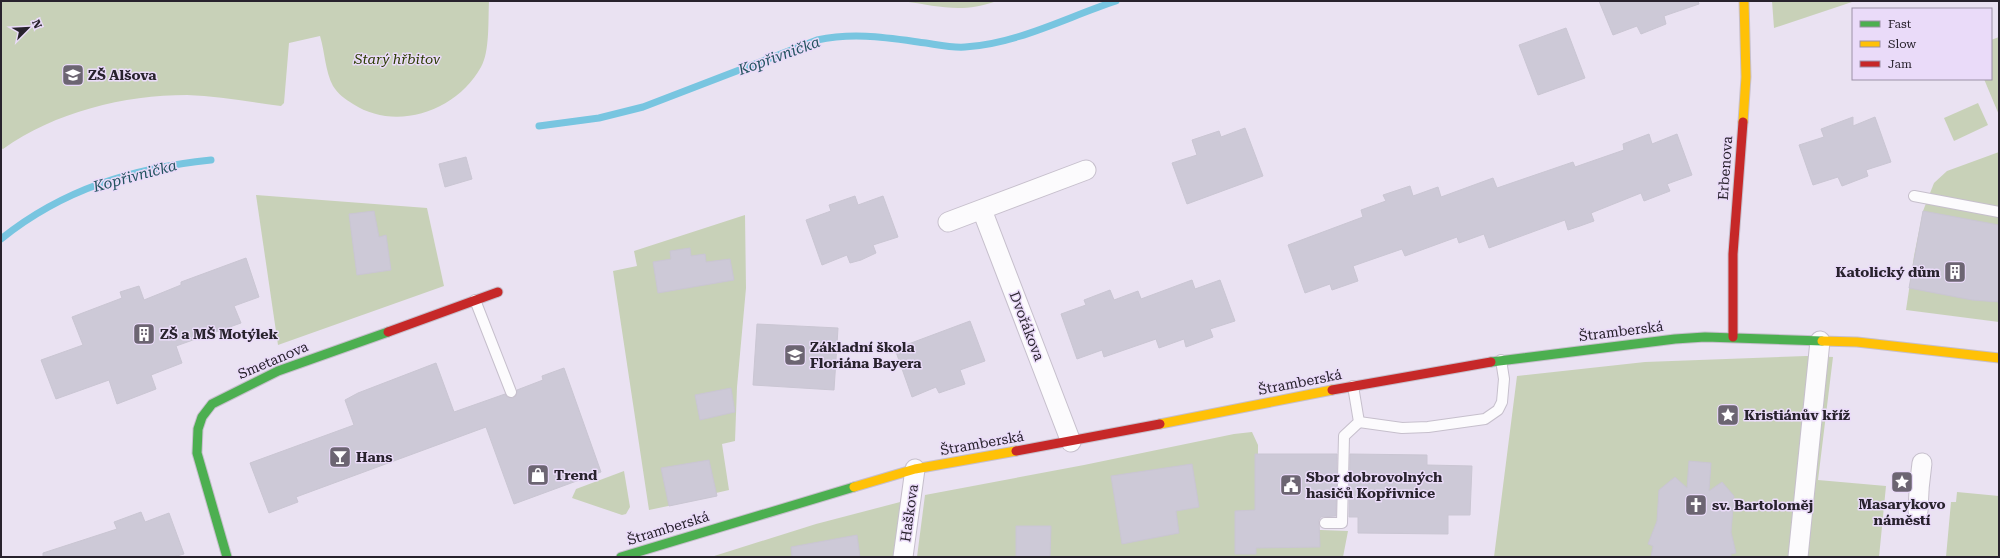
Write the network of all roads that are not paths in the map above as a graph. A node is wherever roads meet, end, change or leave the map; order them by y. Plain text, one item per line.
1 (1744, 1) edge
2 (1086, 170) dead end
3 (1914, 196) dead end
4 (982, 210) junction
5 (1999, 212) edge
6 (948, 222) dead end
7 (498, 292) dead end
8 (475, 300) junction
9 (1733, 337) junction
10 (1820, 342) junction
11 (1999, 358) edge
12 (1501, 360) junction
13 (1353, 386) junction
14 (511, 392) dead end
15 (1359, 422) junction
16 (1071, 442) junction
17 (1922, 463) dead end
18 (915, 469) junction
19 (1918, 511) dead end
20 (1325, 523) dead end
21 (227, 557) edge
22 (621, 557) edge
23 (903, 557) edge
24 (1798, 557) edge

1 - 9 street, Erbenova
2 - 4 street
3 - 5 lane
4 - 6 street
4 - 16 street, Dvořákova
7 - 8 street, Smetanova
8 - 14 lane
8 - 21 street, Smetanova
9 - 10 street, Štramberská
9 - 12 street, Štramberská
10 - 11 street, Štramberská
10 - 24 street
12 - 13 street, Štramberská
12 - 15 lane
13 - 15 lane
13 - 16 street, Štramberská
15 - 20 lane
16 - 18 street, Štramberská
17 - 19 street
18 - 22 street, Štramberská
18 - 23 street, Haškova

